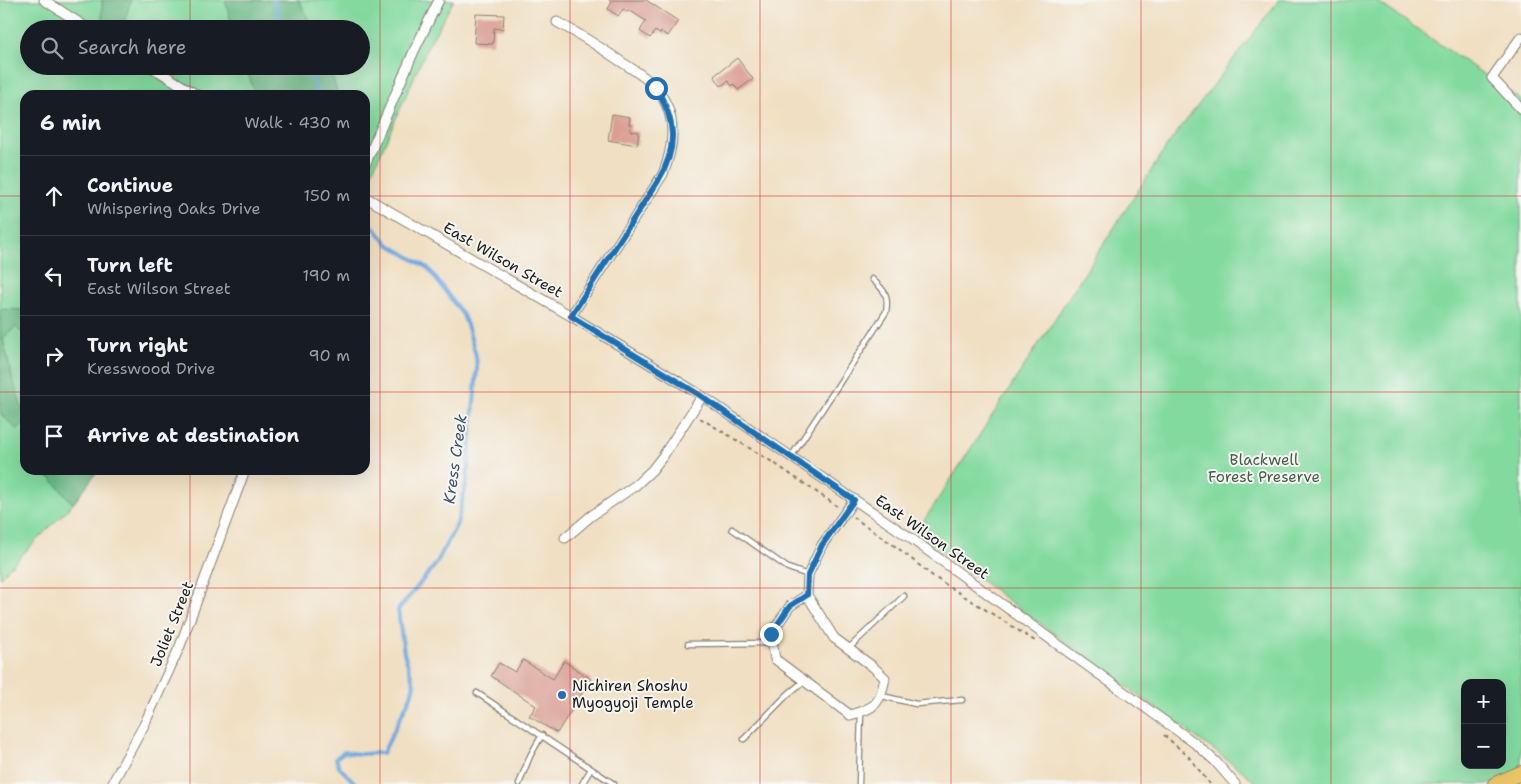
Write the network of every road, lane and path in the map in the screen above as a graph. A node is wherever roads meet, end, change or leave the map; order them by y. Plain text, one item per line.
1 (44, 0) edge
2 (439, 0) edge
3 (75, 20) edge
4 (557, 22) dead end
5 (1521, 36) edge
6 (165, 75) edge
7 (189, 90) edge
8 (1521, 109) edge
9 (370, 153) edge
10 (370, 200) edge
11 (872, 279) dead end
12 (571, 316) junction
13 (701, 398) junction
14 (698, 416) dead end
15 (791, 457) junction
16 (243, 475) edge
17 (854, 500) junction
18 (838, 507) dead end
19 (851, 516) dead end
20 (732, 529) dead end
21 (565, 538) dead end
22 (808, 575) junction
23 (807, 595) junction
24 (904, 596) dead end
25 (772, 643) junction
26 (688, 644) dead end
27 (1039, 644) dead end
28 (849, 649) junction
29 (804, 681) junction
30 (476, 693) dead end
31 (882, 696) junction
32 (962, 700) dead end
33 (861, 712) junction
34 (1158, 730) dead end
35 (542, 735) junction
36 (744, 739) dead end
37 (591, 769) junction
38 (1521, 773) edge
39 (112, 784) edge
40 (519, 784) edge
41 (582, 784) edge
42 (614, 784) edge
43 (859, 784) edge
44 (1210, 784) edge
45 (1235, 784) edge
46 (1495, 784) edge

1 - 3 street
2 - 9 street
4 - 12 street
5 - 8 street
6 - 7 street
10 - 12 street, East Wilson Street
11 - 15 lane
12 - 13 street, East Wilson Street
13 - 15 street, East Wilson Street
13 - 21 street
14 - 18 path
15 - 17 street, East Wilson Street
16 - 39 street, Joliet Street
17 - 22 street
17 - 45 street, East Wilson Street
19 - 27 path
20 - 22 lane
22 - 23 street
23 - 25 street
23 - 28 street
24 - 28 lane
25 - 26 lane
25 - 29 street
28 - 31 street
29 - 33 street
29 - 36 lane
30 - 35 lane
31 - 32 lane
31 - 33 street
33 - 43 lane
34 - 44 path
35 - 37 lane
35 - 40 lane
37 - 41 lane
37 - 42 lane
38 - 46 main road

